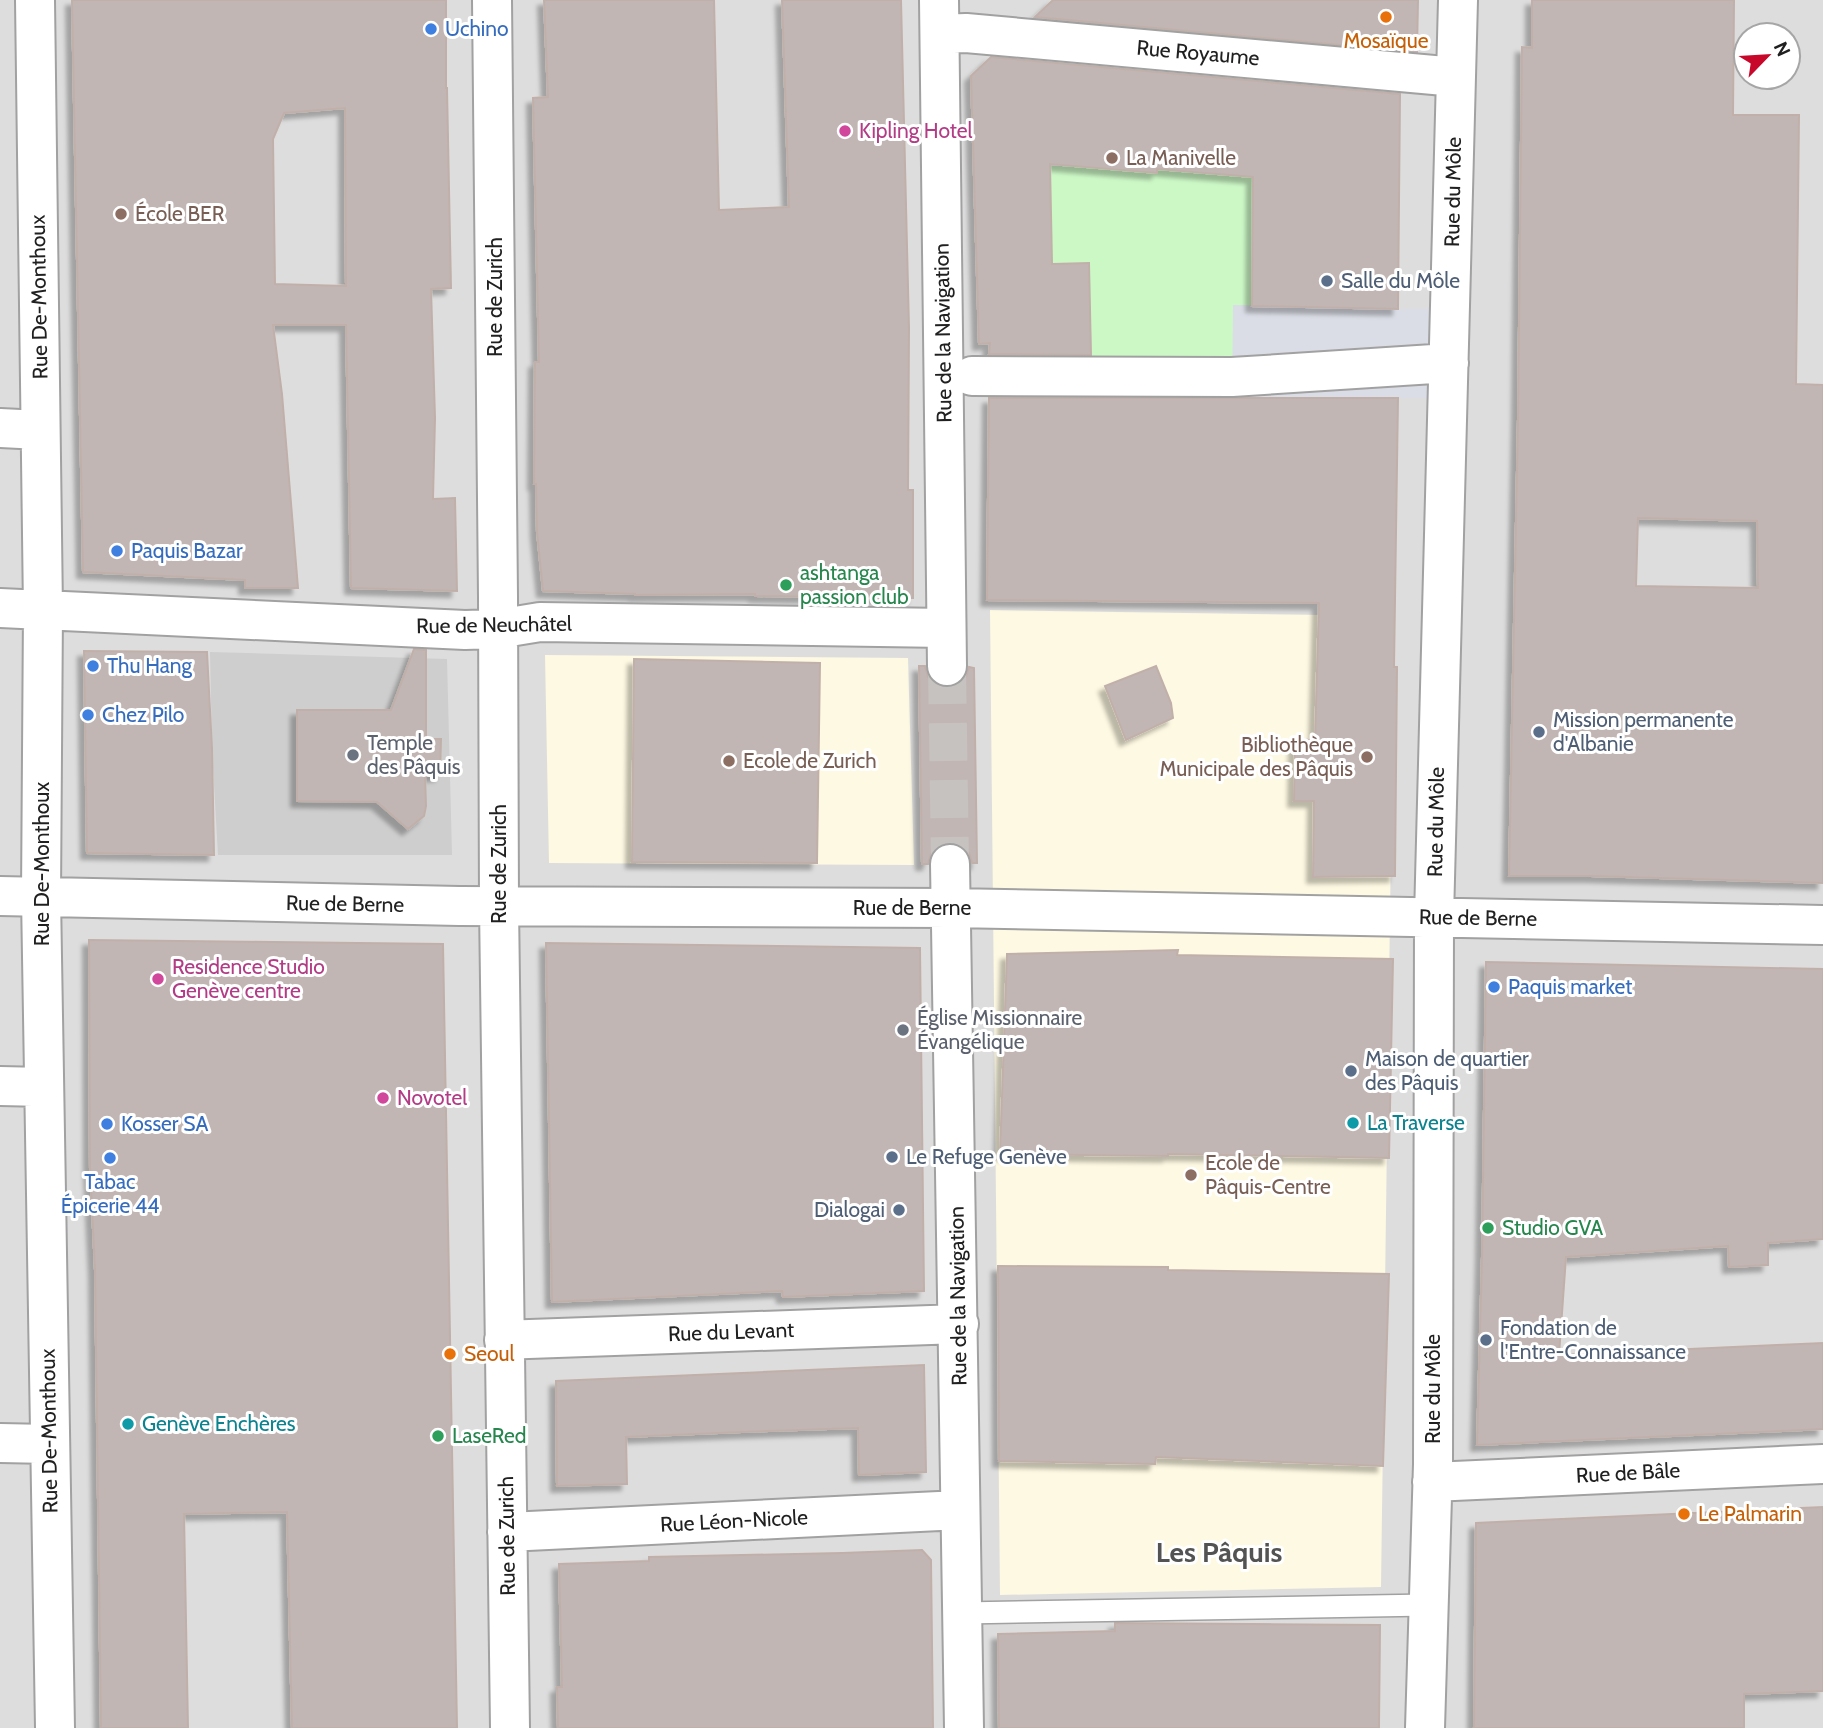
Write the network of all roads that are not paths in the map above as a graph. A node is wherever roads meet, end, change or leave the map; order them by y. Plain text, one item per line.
1 (35, 0) edge
2 (492, 0) edge
3 (1458, 0) edge
4 (939, 17) edge
5 (1456, 77) junction
6 (1448, 363) junction
7 (972, 376) dead end
8 (0, 428) edge
9 (40, 430) junction
10 (0, 608) edge
11 (43, 610) junction
12 (946, 628) junction
13 (498, 629) junction
14 (947, 666) tunnel mouth
15 (950, 864) tunnel mouth
16 (0, 897) edge
17 (41, 897) junction
18 (499, 906) junction
19 (951, 908) junction
20 (1434, 917) junction
21 (1823, 925) edge
22 (0, 1086) edge
23 (44, 1087) junction
24 (959, 1324) junction
25 (504, 1340) junction
26 (0, 1444) edge
27 (49, 1444) junction
28 (1823, 1464) edge
29 (1432, 1482) junction
30 (960, 1510) junction
31 (507, 1532) junction
32 (1428, 1605) junction
33 (962, 1613) junction
34 (55, 1728) edge
35 (510, 1728) edge
36 (964, 1728) edge
37 (1425, 1728) edge

1 - 9 street, Rue De-Monthoux
2 - 13 street, Rue de Zurich
3 - 5 street, Rue du Môle
4 - 5 street, Rue Royaume
4 - 12 street, Rue de la Navigation
5 - 6 street, Rue du Môle
6 - 7 street
6 - 20 street, Rue du Môle
8 - 9 street
9 - 11 street, Rue De-Monthoux
10 - 11 street, Rue de Neuchâtel
11 - 13 street, Rue de Neuchâtel
11 - 17 street, Rue De-Monthoux
12 - 13 street, Rue de Neuchâtel
12 - 14 street, Rue de la Navigation
13 - 18 street, Rue de Zurich
15 - 19 street, Rue de la Navigation
16 - 17 street, Rue de Berne
17 - 18 street, Rue de Berne
17 - 23 street, Rue De-Monthoux
18 - 19 street, Rue de Berne
18 - 25 street, Rue de Zurich
19 - 20 street, Rue de Berne
19 - 24 street, Rue de la Navigation
20 - 21 street, Rue de Berne
20 - 29 street, Rue du Môle
22 - 23 street
23 - 27 street, Rue De-Monthoux
24 - 25 street, Rue du Levant
24 - 30 street, Rue de la Navigation
25 - 31 street, Rue de Zurich
26 - 27 street
27 - 34 street, Rue De-Monthoux
28 - 29 street, Rue de Bâle
29 - 32 street, Rue du Môle
30 - 31 street, Rue Léon-Nicole
30 - 33 street, Rue de la Navigation
31 - 35 street, Rue de Zurich
32 - 33 lane
32 - 37 street, Rue du Môle
33 - 36 street, Rue de la Navigation

